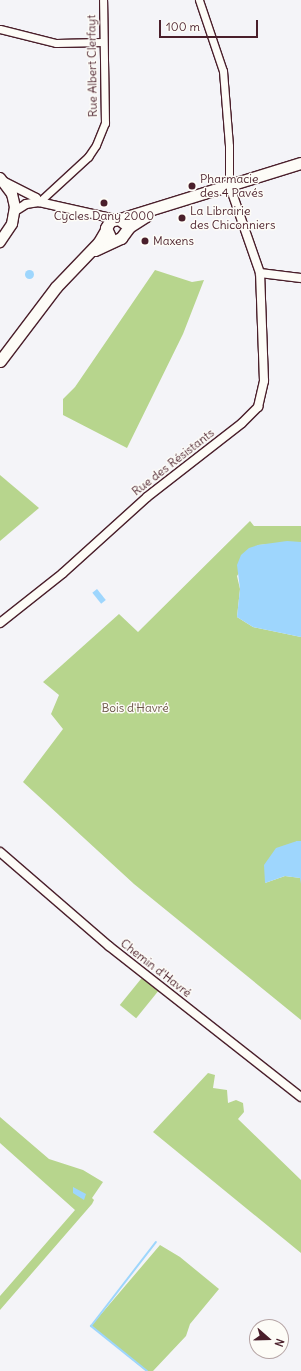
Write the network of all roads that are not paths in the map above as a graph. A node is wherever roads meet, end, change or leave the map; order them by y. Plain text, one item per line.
1 (103, 0) edge
2 (199, 0) edge
3 (0, 29) edge
4 (103, 42) junction
5 (301, 163) edge
6 (2, 180) edge
7 (229, 184) junction
8 (39, 202) junction
9 (156, 210) junction
10 (15, 211) junction
11 (94, 215) junction
12 (117, 219) junction
13 (106, 229) junction
14 (122, 235) junction
15 (0, 242) edge
16 (86, 256) junction
17 (260, 273) junction
18 (301, 278) edge
19 (0, 361) edge
20 (0, 623) edge
21 (0, 852) edge
22 (301, 1097) edge

1 - 4 street, Rue Albert Clerfayt
2 - 7 street
3 - 4 street
4 - 8 street, Rue Albert Clerfayt
5 - 7 main road
6 - 8 street
6 - 10 main road
7 - 9 main road
7 - 17 street, Rue des Résistants
8 - 10 street
8 - 11 street
9 - 12 main road
9 - 14 main road
10 - 15 main road
11 - 12 street
11 - 13 street
12 - 13 main road
12 - 14 main road
13 - 14 main road
13 - 16 main road
14 - 16 main road
16 - 19 main road
17 - 18 street
17 - 20 street, Rue des Résistants
21 - 22 street, Chemin d'Havré

